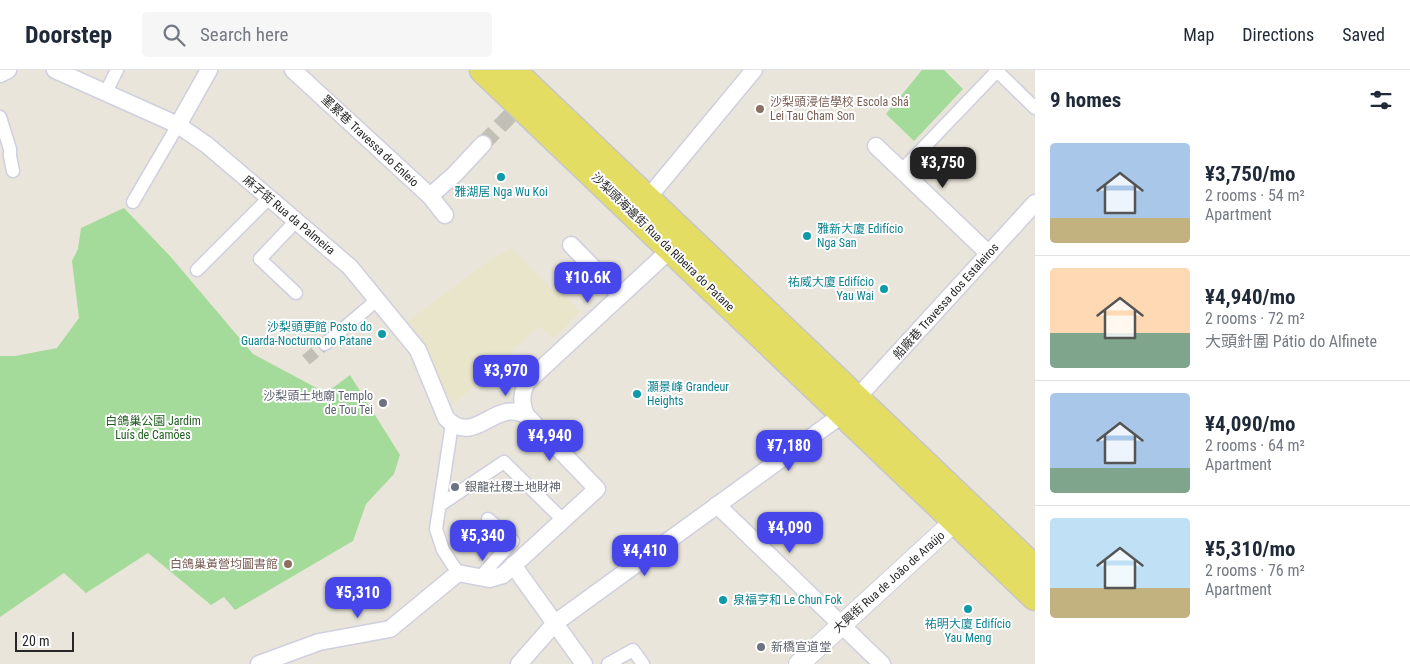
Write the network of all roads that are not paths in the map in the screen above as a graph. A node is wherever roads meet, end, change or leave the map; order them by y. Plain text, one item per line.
1 (8, 70) edge
2 (55, 70) edge
3 (117, 70) edge
4 (209, 70) edge
5 (292, 70) edge
6 (483, 70) edge
7 (512, 70) edge
8 (754, 70) edge
9 (997, 70) edge
10 (0, 74) edge
11 (106, 92) junction
12 (1035, 108) edge
13 (0, 117) edge
14 (178, 125) junction
15 (483, 144) tunnel mouth
16 (876, 146) dead end
17 (902, 170) junction
18 (13, 171) dead end
19 (430, 196) junction
20 (269, 198) junction
21 (647, 199) junction
22 (133, 202) dead end
23 (1035, 203) edge
24 (445, 215) dead end
25 (296, 221) junction
26 (571, 245) dead end
27 (671, 249) junction
28 (989, 254) junction
29 (197, 270) dead end
30 (296, 293) dead end
31 (620, 296) junction
32 (377, 300) junction
33 (325, 344) tunnel mouth
34 (850, 406) junction
35 (526, 415) junction
36 (456, 426) junction
37 (440, 505) junction
38 (717, 505) junction
39 (963, 514) junction
40 (488, 519) dead end
41 (563, 520) junction
42 (513, 566) junction
43 (1035, 569) edge
44 (458, 573) junction
45 (480, 577) junction
46 (1035, 597) edge
47 (555, 623) junction
48 (842, 625) junction
49 (259, 664) edge
50 (519, 664) edge
51 (584, 664) edge
52 (608, 664) edge
53 (643, 664) edge
54 (799, 664) edge
55 (882, 664) edge

1 - 10 street
2 - 11 street, 麻子街 Rua da Palmeira
3 - 11 street
4 - 14 street
5 - 19 street, 罣累巷 Travessa do Enleio
6 - 27 main road, 沙梨頭海邊街 Rua da Ribeira do Patane
7 - 21 main road, 沙梨頭海邊街 Rua da Ribeira do Patane
8 - 21 street, 沙梨頭海邊街 Rua da Ribeira do Patane
9 - 12 street
9 - 17 street
11 - 14 street, 麻子街 Rua da Palmeira
13 - 18 street
14 - 20 street, 麻子街 Rua da Palmeira
14 - 22 street
15 - 19 street
16 - 17 street
17 - 28 street
19 - 24 street, 罣累巷 Travessa do Enleio
20 - 25 street, 麻子街 Rua da Palmeira
20 - 29 street
21 - 34 main road, 沙梨頭海邊街 Rua da Ribeira do Patane
23 - 28 street, 船廠巷 Travessa dos Estaleiros
25 - 30 street
25 - 32 street, 麻子街 Rua da Palmeira
26 - 31 street
27 - 31 street
27 - 34 main road, 沙梨頭海邊街 Rua da Ribeira do Patane
28 - 34 street, 船廠巷 Travessa dos Estaleiros
31 - 35 street
32 - 33 street
32 - 36 street, 麻子街 Rua da Palmeira
34 - 38 street, 船廠巷 Travessa dos Estaleiros
34 - 39 main road
35 - 36 street
35 - 41 street
36 - 37 street
37 - 41 street
37 - 44 street
38 - 47 street, 船廠巷 Travessa dos Estaleiros
38 - 48 street
39 - 43 main road
39 - 46 main road
39 - 48 street, 大興街 Rua de João de Araújo
40 - 45 street
41 - 42 street
42 - 45 street
42 - 47 street
44 - 45 street
44 - 49 street
47 - 50 street, 船廠巷 Travessa dos Estaleiros
47 - 51 street
48 - 54 street, 大興街 Rua de João de Araújo
48 - 55 street
52 - 53 street

